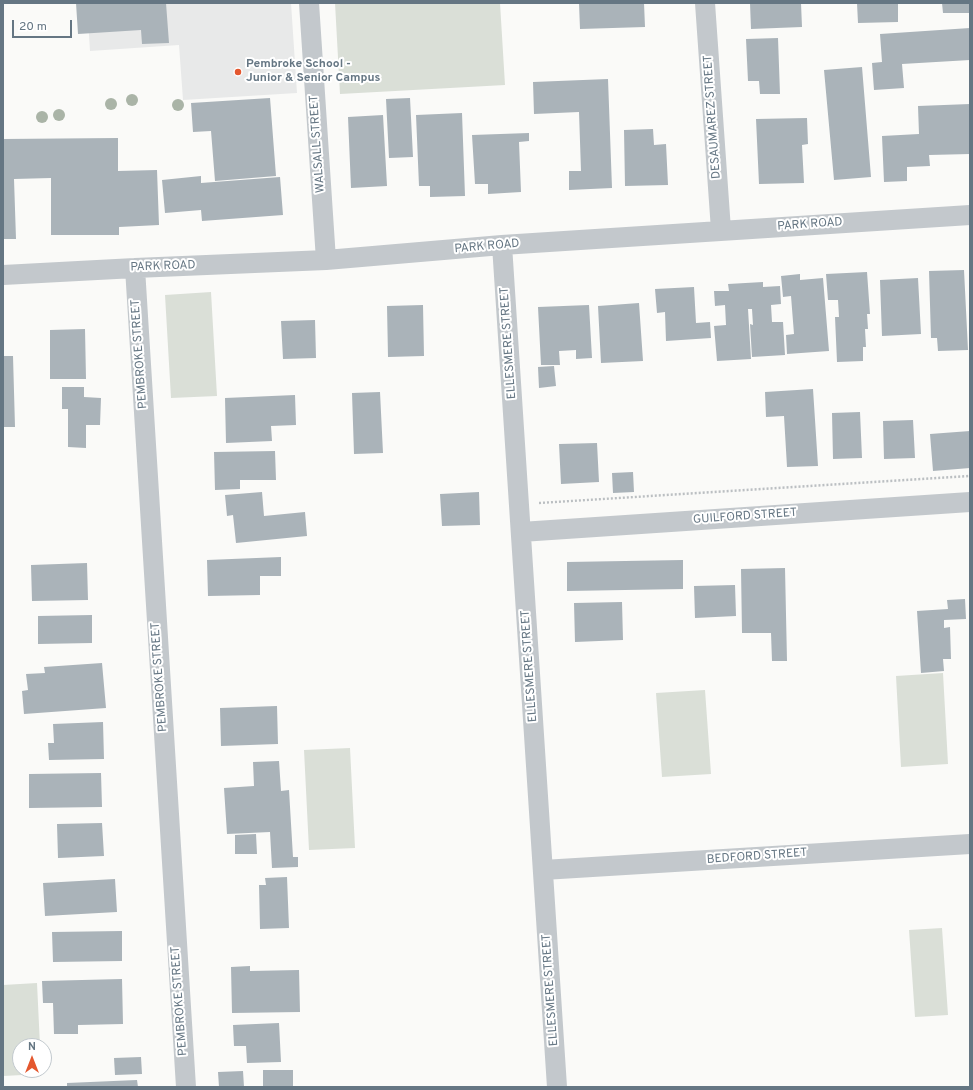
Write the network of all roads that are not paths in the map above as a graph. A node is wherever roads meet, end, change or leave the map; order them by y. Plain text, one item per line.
1 (309, 3) edge
2 (705, 3) edge
3 (970, 215) edge
4 (721, 230) junction
5 (502, 245) junction
6 (326, 260) junction
7 (135, 268) junction
8 (3, 275) edge
9 (970, 502) edge
10 (521, 532) junction
11 (970, 844) edge
12 (543, 870) junction
13 (186, 1087) edge
14 (557, 1087) edge

1 - 6 street, WALSALL STREET
2 - 4 street, DESAUMAREZ STREET
3 - 4 street, PARK ROAD
4 - 5 street, PARK ROAD
5 - 6 street, PARK ROAD
5 - 10 street, ELLESMERE STREET
6 - 7 street, PARK ROAD
7 - 8 street, PARK ROAD
7 - 13 street, PEMBROKE STREET
9 - 10 street, GUILFORD STREET
10 - 12 street, ELLESMERE STREET
11 - 12 street, BEDFORD STREET
12 - 14 street, ELLESMERE STREET

